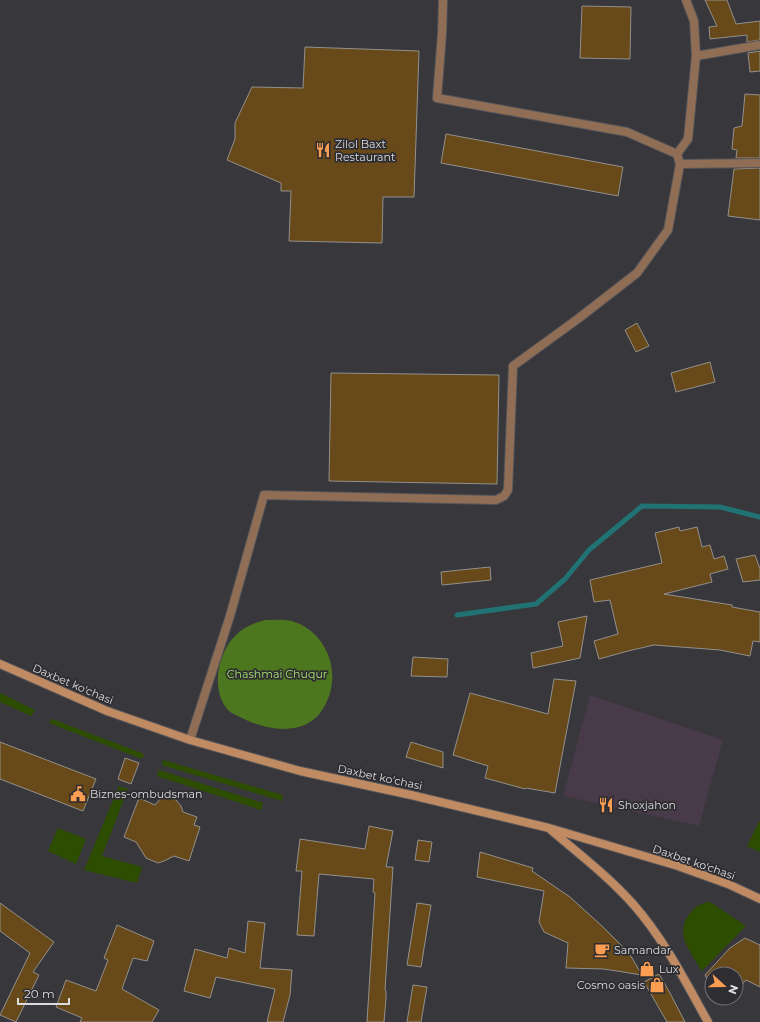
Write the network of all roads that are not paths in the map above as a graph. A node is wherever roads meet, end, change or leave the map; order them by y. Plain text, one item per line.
1 (443, 0) edge
2 (686, 0) edge
3 (760, 45) edge
4 (696, 56) junction
5 (677, 154) junction
6 (760, 162) edge
7 (680, 164) junction
8 (0, 664) edge
9 (190, 740) junction
10 (549, 828) junction
11 (760, 899) edge
12 (708, 1022) edge

1 - 5 street
2 - 4 street
3 - 4 street
4 - 5 street
5 - 7 street
6 - 7 street
7 - 9 street
8 - 9 main road, Daxbet ko'chasi
9 - 10 main road, Daxbet ko'chasi
10 - 11 main road, Daxbet ko'chasi
10 - 12 main road

